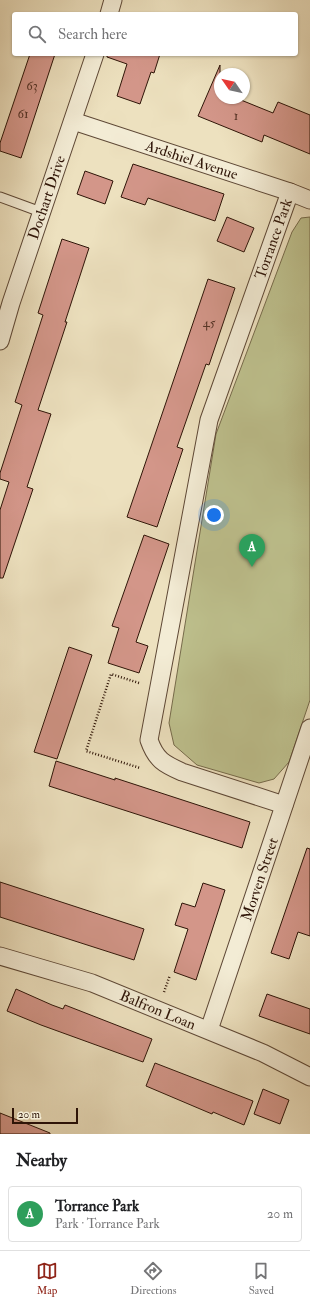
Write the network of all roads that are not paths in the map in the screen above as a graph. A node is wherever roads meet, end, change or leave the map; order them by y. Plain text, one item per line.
1 (113, 0) edge
2 (109, 12) edge
3 (94, 56) edge
4 (73, 121) junction
5 (290, 192) junction
6 (0, 197) edge
7 (310, 200) edge
8 (42, 212) junction
9 (0, 341) edge
10 (310, 728) edge
11 (284, 805) junction
12 (0, 956) edge
13 (209, 1030) junction
14 (310, 1077) edge

1 - 2 street
3 - 4 street, Dochart Drive
4 - 5 street, Ardshiel Avenue
4 - 8 street, Dochart Drive
5 - 7 street, Ardshiel Avenue
5 - 11 street, Torrance Park
6 - 8 lane
8 - 9 street, Dochart Drive
10 - 11 street, Morven Street
11 - 13 street, Morven Street
12 - 13 street, Balfron Loan
13 - 14 street, Balfron Loan

